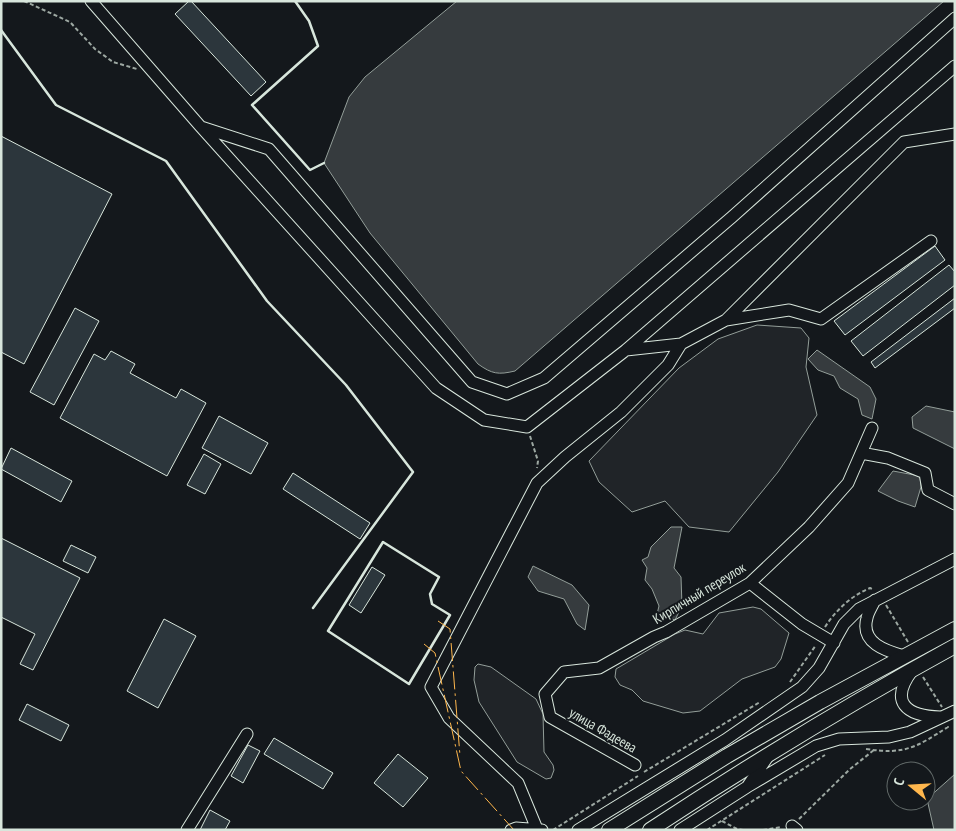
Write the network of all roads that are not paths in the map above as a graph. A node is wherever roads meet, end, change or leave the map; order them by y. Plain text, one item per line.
1 (91, 1) edge
2 (955, 18) edge
3 (955, 66) edge
4 (200, 126) junction
5 (955, 134) edge
6 (930, 241) dead end
7 (726, 320) junction
8 (681, 344) junction
9 (626, 350) junction
10 (872, 428) dead end
11 (861, 453) junction
12 (955, 504) edge
13 (955, 559) edge
14 (750, 583) junction
15 (878, 598) junction
16 (955, 629) edge
17 (834, 642) junction
18 (955, 646) edge
19 (907, 651) junction
20 (918, 672) junction
21 (545, 694) joint
22 (948, 714) edge
23 (247, 734) dead end
24 (726, 740) junction
25 (756, 740) junction
26 (771, 752) junction
27 (635, 765) dead end
28 (747, 787) junction
29 (538, 829) edge
30 (187, 830) edge
31 (511, 830) edge
32 (542, 830) edge
33 (578, 830) edge
34 (609, 830) edge
35 (650, 830) edge
36 (680, 830) edge

1 - 4 street
2 - 4 street
3 - 9 street
4 - 9 street
5 - 7 street
6 - 7 street
7 - 8 street
8 - 9 street
8 - 29 street
10 - 11 street, Кирпичный переулок
11 - 12 street
11 - 14 street, Кирпичный переулок
13 - 15 street
14 - 17 street
14 - 21 street, Кирпичный переулок
15 - 17 street
15 - 19 street
16 - 19 main road
17 - 24 street
18 - 20 main road
19 - 25 main road
20 - 22 street
20 - 26 main road
21 - 27 street, улица Фадеева
22 - 28 street
23 - 30 street
24 - 25 street
24 - 33 street
25 - 34 main road
26 - 28 street
26 - 35 main road
28 - 36 street
29 - 31 street
29 - 32 street

